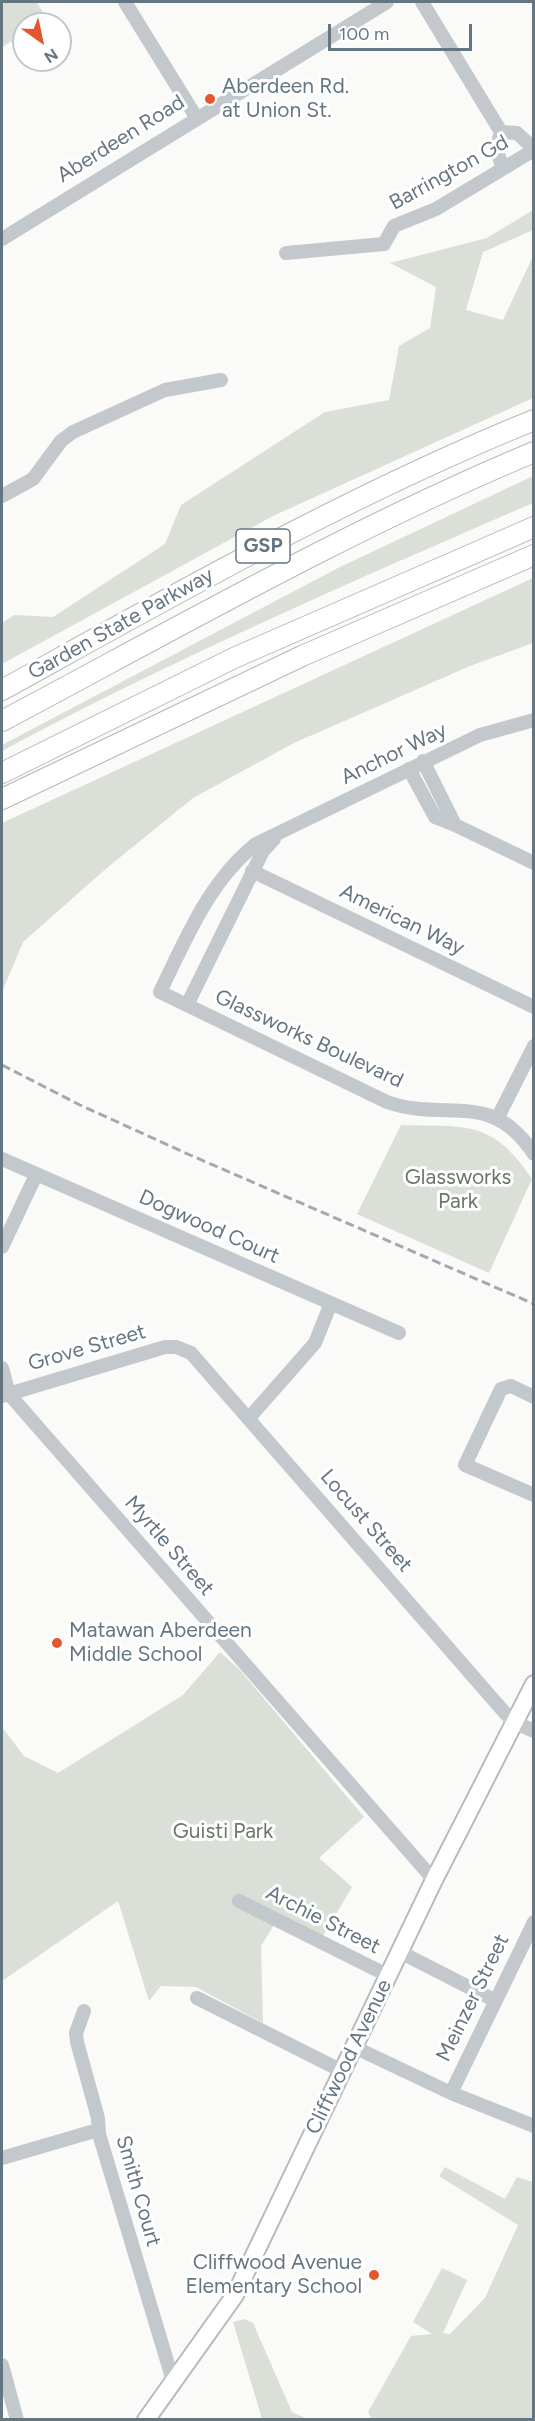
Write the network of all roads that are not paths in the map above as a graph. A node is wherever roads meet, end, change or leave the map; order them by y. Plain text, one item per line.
1 (124, 2) edge
2 (387, 2) edge
3 (422, 2) edge
4 (196, 117) junction
5 (501, 132) junction
6 (534, 149) edge
7 (503, 168) junction
8 (2, 238) edge
9 (286, 253) dead end
10 (220, 380) dead end
11 (534, 420) edge
12 (534, 452) edge
13 (2, 496) edge
14 (534, 527) edge
15 (534, 555) edge
16 (2, 690) edge
17 (534, 720) edge
18 (2, 721) edge
19 (423, 761) junction
20 (410, 769) junction
21 (2, 773) edge
22 (2, 799) edge
23 (454, 825) junction
24 (277, 835) junction
25 (534, 863) edge
26 (252, 871) junction
27 (160, 992) joint
28 (187, 1005) junction
29 (534, 1007) edge
30 (534, 1046) edge
31 (498, 1118) junction
32 (534, 1154) edge
33 (2, 1159) edge
34 (36, 1174) junction
35 (2, 1247) edge
36 (331, 1303) junction
37 (399, 1333) dead end
38 (185, 1350) joint
39 (2, 1368) edge
40 (5, 1395) edge
41 (534, 1397) edge
42 (249, 1418) junction
43 (534, 1495) edge
44 (534, 1684) edge
45 (514, 1722) junction
46 (534, 1731) edge
47 (434, 1880) junction
48 (239, 1901) dead end
49 (534, 1922) edge
50 (400, 1952) junction
51 (388, 1976) junction
52 (197, 1998) dead end
53 (494, 2000) junction
54 (84, 2011) dead end
55 (354, 2047) junction
56 (342, 2071) junction
57 (451, 2093) junction
58 (534, 2126) edge
59 (91, 2132) dead end
60 (2, 2158) edge
61 (2, 2365) edge
62 (173, 2381) junction
63 (16, 2420) edge
64 (146, 2420) edge

1 - 4 street
2 - 4 street, Aberdeen Road
3 - 5 street
4 - 8 street, Aberdeen Road
5 - 6 street
5 - 7 street
6 - 7 street, Barrington Gd
7 - 9 street, Barrington Gd
10 - 13 street
11 - 16 highway, Garden State Parkway / GSP
12 - 18 highway, Garden State Parkway / GSP
14 - 21 highway
15 - 22 highway
17 - 19 street, Anchor Way
19 - 20 street, Anchor Way
19 - 23 street
20 - 23 street
20 - 24 street, Anchor Way
23 - 25 street
24 - 26 street, Anchor Way
24 - 27 street, Anchor Way
26 - 28 street, Anchor Way
26 - 29 street, American Way
27 - 28 street, Glassworks Boulevard
28 - 31 street, Glassworks Boulevard
30 - 31 street
31 - 32 street, Glassworks Boulevard
33 - 34 street, Dogwood Court
34 - 35 street
34 - 36 street, Dogwood Court
36 - 37 street, Dogwood Court
36 - 42 street
38 - 40 street, Grove Street
38 - 42 street, Locust Street
39 - 40 street, Myrtle Street
40 - 47 street, Myrtle Street
41 - 43 street
42 - 45 street, Locust Street
44 - 45 main road, Cliffwood Avenue
45 - 46 street
45 - 47 main road, Cliffwood Avenue
47 - 50 main road, Cliffwood Avenue
48 - 51 street, Archie Street
49 - 53 street, Meinzer Street
50 - 51 main road, Cliffwood Avenue
50 - 53 street
51 - 55 main road, Cliffwood Avenue
52 - 56 street
53 - 57 street, Meinzer Street
54 - 62 street, Smith Court
55 - 56 main road, Cliffwood Avenue
55 - 57 street
56 - 62 main road, Cliffwood Avenue
57 - 58 street
59 - 60 street
61 - 63 street
62 - 64 main road, Cliffwood Avenue

